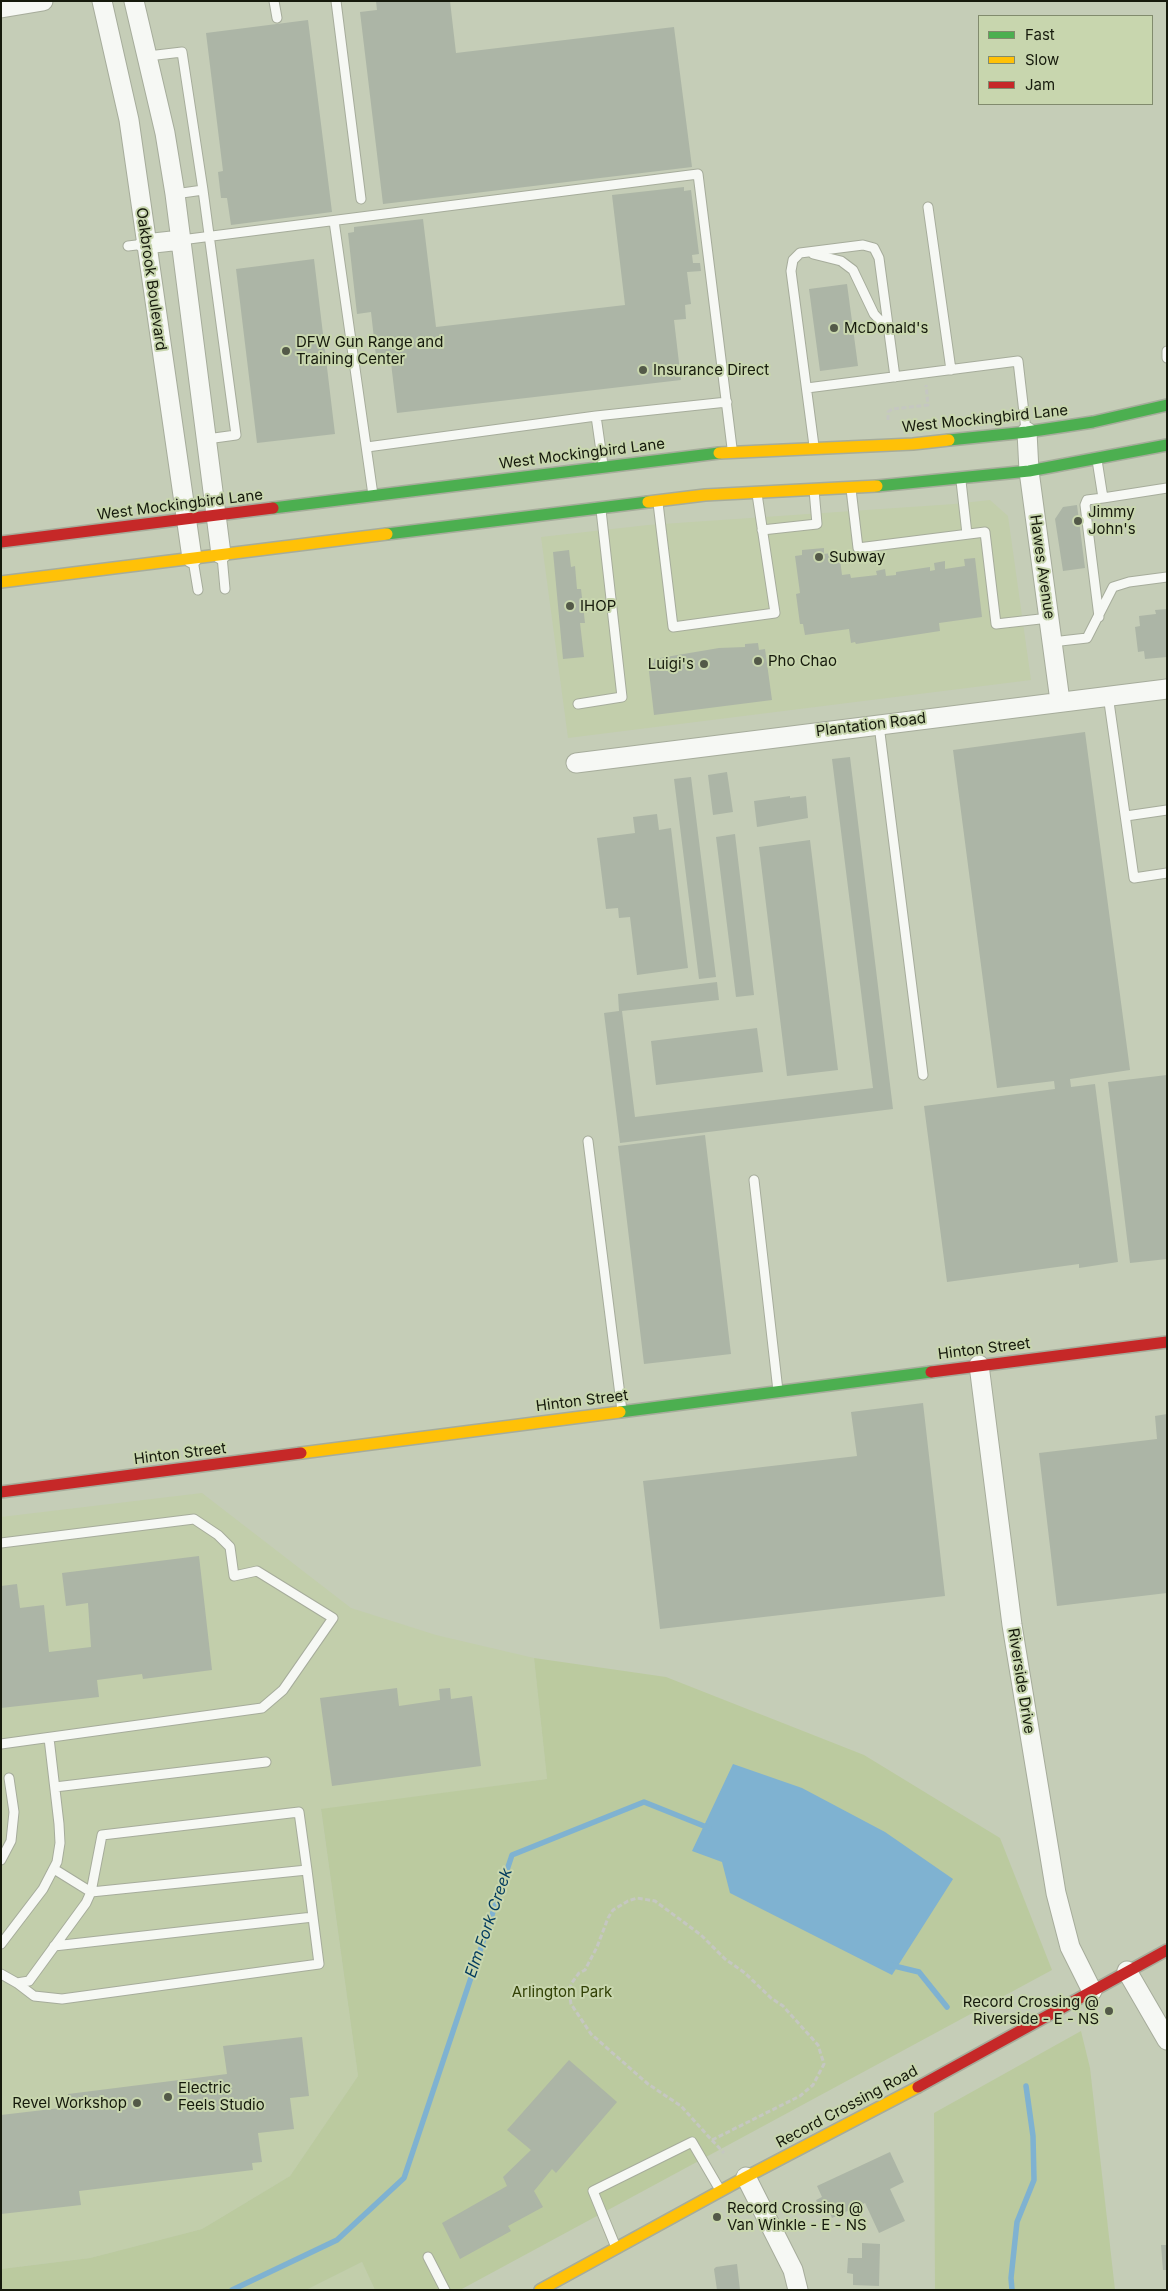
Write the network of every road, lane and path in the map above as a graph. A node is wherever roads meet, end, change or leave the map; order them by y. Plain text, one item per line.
1 (43, 1) edge
2 (102, 1) edge
3 (134, 1) edge
4 (274, 1) edge
5 (336, 1) edge
6 (1, 8) edge
7 (277, 18) dead end
8 (148, 56) junction
9 (202, 190) junction
10 (175, 194) junction
11 (361, 199) dead end
12 (928, 207) dead end
13 (334, 221) junction
14 (208, 237) junction
15 (181, 240) junction
16 (137, 245) junction
17 (808, 252) junction
18 (889, 330) junction
19 (1167, 350) edge
20 (1167, 358) edge
21 (951, 370) junction
22 (895, 377) junction
23 (926, 385) dead end
24 (807, 388) junction
25 (726, 402) junction
26 (1167, 404) edge
27 (596, 416) junction
28 (888, 420) dead end
29 (1027, 432) junction
30 (207, 438) junction
31 (1167, 445) edge
32 (814, 446) junction
33 (367, 448) junction
34 (733, 450) junction
35 (1097, 460) junction
36 (603, 466) junction
37 (1030, 471) junction
38 (961, 479) junction
39 (606, 482) dead end
40 (851, 486) junction
41 (814, 488) junction
42 (1167, 488) edge
43 (756, 490) junction
44 (373, 495) junction
45 (1103, 498) junction
46 (657, 500) junction
47 (606, 504) junction
48 (216, 515) junction
49 (186, 519) junction
50 (762, 530) junction
51 (967, 534) junction
52 (1, 542) edge
53 (221, 554) junction
54 (192, 558) junction
55 (1167, 577) edge
56 (1, 582) edge
57 (225, 588) dead end
58 (198, 590) dead end
59 (1099, 617) junction
60 (1049, 618) junction
61 (1052, 642) junction
62 (1167, 689) edge
63 (1108, 695) junction
64 (1060, 701) junction
65 (578, 704) dead end
66 (878, 724) junction
67 (572, 763) dead end
68 (1167, 810) edge
69 (1126, 816) junction
70 (1167, 873) edge
71 (923, 1074) dead end
72 (588, 1141) dead end
73 (754, 1180) dead end
74 (1167, 1342) edge
75 (979, 1365) junction
76 (778, 1391) junction
77 (622, 1412) junction
78 (1, 1492) edge
79 (1, 1543) edge
80 (49, 1738) junction
81 (1, 1744) edge
82 (266, 1762) dead end
83 (9, 1778) dead end
84 (55, 1787) junction
85 (1, 1860) edge
86 (54, 1869) junction
87 (306, 1870) junction
88 (91, 1892) junction
89 (313, 1917) junction
90 (1, 1944) edge
91 (54, 1946) junction
92 (1167, 1950) edge
93 (1127, 1971) junction
94 (1, 1974) edge
95 (17, 1983) junction
96 (1092, 1991) junction
97 (1167, 2040) edge
98 (712, 2140) junction
99 (724, 2152) dead end
100 (746, 2177) junction
101 (721, 2191) junction
102 (616, 2248) junction
103 (428, 2257) dead end
104 (445, 2290) edge
105 (540, 2290) edge
106 (798, 2290) edge

1 - 6 street
2 - 16 street, Oakbrook Boulevard
3 - 8 street
4 - 7 lane
5 - 11 lane
8 - 9 lane
8 - 10 street
9 - 10 lane
9 - 14 lane
10 - 15 street
12 - 21 lane
13 - 14 lane
13 - 25 lane
13 - 33 lane
14 - 15 lane
14 - 30 lane
15 - 16 street
15 - 30 street
16 - 49 street, Oakbrook Boulevard
17 - 18 lane
17 - 18 lane
17 - 24 lane
18 - 22 lane
19 - 20 lane
21 - 22 lane
21 - 29 lane
22 - 24 lane
23 - 28 path
24 - 32 lane
25 - 27 lane
25 - 34 lane
26 - 29 main road, West Mockingbird Lane
27 - 33 lane
27 - 36 lane
29 - 32 main road, West Mockingbird Lane
29 - 37 street, Hawes Avenue
30 - 48 street
31 - 35 main road
32 - 34 main road, West Mockingbird Lane
33 - 44 lane
34 - 36 main road, West Mockingbird Lane
35 - 37 main road
35 - 45 lane
36 - 39 main road
36 - 44 main road, West Mockingbird Lane
37 - 38 main road
37 - 60 street, Hawes Avenue
38 - 40 main road
38 - 51 lane
40 - 41 main road
40 - 51 lane
41 - 43 main road
41 - 50 lane
42 - 45 lane
43 - 46 main road
43 - 50 lane
44 - 48 main road, West Mockingbird Lane
45 - 59 lane
46 - 47 main road
46 - 50 lane
47 - 53 main road
47 - 65 lane
48 - 49 main road, West Mockingbird Lane
48 - 53 street
49 - 52 main road, West Mockingbird Lane
49 - 54 street, Oakbrook Boulevard
51 - 60 lane
53 - 54 main road
53 - 57 lane
54 - 56 main road
54 - 58 lane
55 - 59 lane
59 - 61 lane
60 - 61 street, Hawes Avenue
61 - 64 street, Hawes Avenue
62 - 63 street, Plantation Road
63 - 64 street, Plantation Road
63 - 69 lane
64 - 66 street, Plantation Road
66 - 67 street, Plantation Road
66 - 71 lane
68 - 69 lane
69 - 70 lane
72 - 77 lane
73 - 76 lane
74 - 75 main road, Hinton Street
75 - 76 main road, Hinton Street
75 - 96 street, Riverside Drive
76 - 77 main road, Hinton Street
77 - 78 main road, Hinton Street
79 - 80 lane
80 - 81 lane
80 - 84 lane
82 - 84 lane
83 - 85 lane
84 - 86 lane
86 - 88 lane
86 - 90 lane
87 - 88 lane
87 - 88 lane
87 - 89 lane
88 - 91 lane
89 - 91 lane
89 - 95 lane
91 - 95 lane
92 - 93 main road, Record Crossing Road
93 - 96 main road, Record Crossing Road
93 - 97 street
94 - 95 lane
96 - 100 main road, Record Crossing Road
98 - 98 path
98 - 99 path
100 - 101 main road, Record Crossing Road
100 - 106 street
101 - 102 main road, Record Crossing Road
101 - 102 lane
102 - 105 main road, Record Crossing Road
103 - 104 lane

